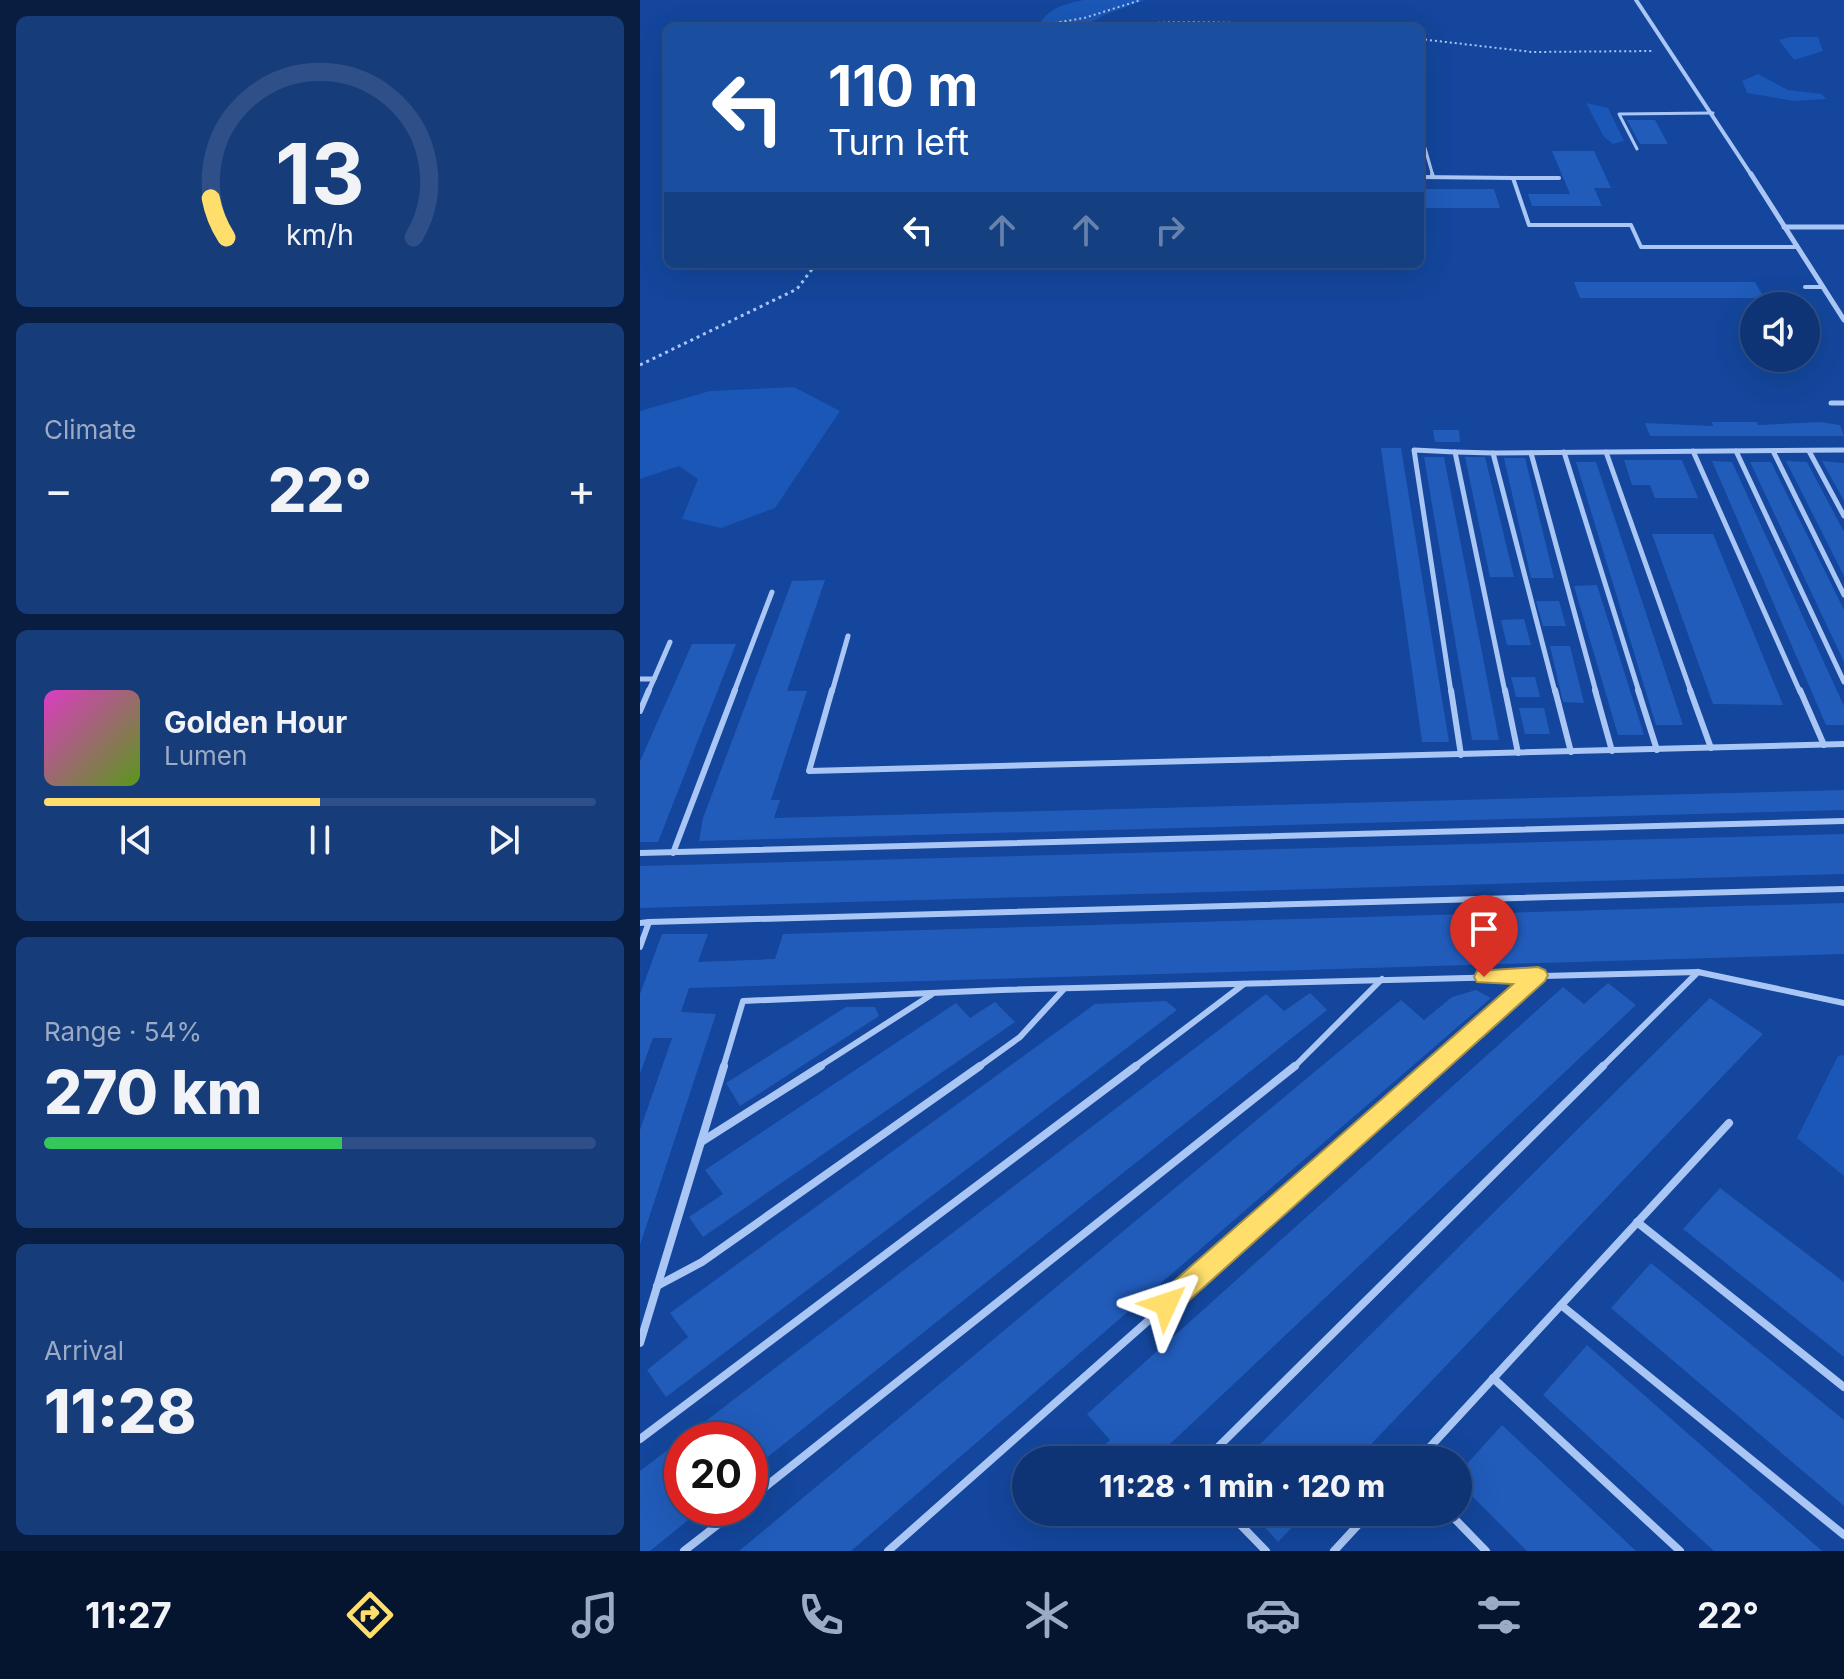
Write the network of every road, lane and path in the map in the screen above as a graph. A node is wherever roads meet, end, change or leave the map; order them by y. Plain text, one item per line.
1 (1141, 0) edge
2 (1636, 0) edge
3 (1049, 24) edge
4 (1120, 24) edge
5 (1258, 24) edge
6 (1424, 39) edge
7 (1671, 55) junction
8 (1713, 113) junction
9 (1425, 148) dead end
10 (1637, 149) dead end
11 (1424, 177) edge
12 (1433, 177) junction
13 (1513, 178) junction
14 (1559, 178) dead end
15 (1784, 227) junction
16 (1844, 227) edge
17 (1796, 247) junction
18 (813, 268) edge
19 (1805, 287) dead end
20 (1823, 287) junction
21 (1844, 320) edge
22 (640, 365) edge
23 (1831, 403) dead end
24 (1844, 403) edge
25 (1693, 451) junction
26 (1736, 451) junction
27 (1773, 451) junction
28 (1809, 451) junction
29 (1843, 451) edge
30 (1455, 452) junction
31 (1564, 452) junction
32 (1606, 452) junction
33 (1493, 453) junction
34 (1531, 453) junction
35 (1844, 516) edge
36 (772, 592) dead end
37 (1844, 595) edge
38 (848, 636) dead end
39 (670, 642) dead end
40 (640, 679) edge
41 (654, 679) junction
42 (1844, 682) edge
43 (640, 711) edge
44 (1844, 744) edge
45 (1824, 745) junction
46 (1711, 748) junction
47 (1657, 750) junction
48 (1612, 751) junction
49 (1571, 752) junction
50 (1518, 753) junction
51 (1461, 755) junction
52 (1844, 821) edge
53 (640, 853) edge
54 (673, 853) junction
55 (1844, 889) edge
56 (649, 922) junction
57 (640, 923) edge
58 (640, 947) edge
59 (1698, 972) junction
60 (1538, 975) junction
61 (1382, 979) junction
62 (1244, 983) junction
63 (1064, 989) junction
64 (934, 993) junction
65 (1844, 1003) edge
66 (1729, 1123) dead end
67 (700, 1143) junction
68 (1637, 1222) junction
69 (657, 1286) junction
70 (1561, 1305) junction
71 (640, 1343) edge
72 (1493, 1378) junction
73 (1844, 1387) edge
74 (640, 1439) edge
75 (1219, 1446) edge
76 (1431, 1446) edge
77 (768, 1485) edge
78 (716, 1526) edge
79 (1242, 1526) edge
80 (1357, 1526) edge
81 (1462, 1526) edge
82 (1844, 1535) edge
83 (684, 1551) edge
84 (888, 1551) edge
85 (1266, 1551) edge
86 (1334, 1551) edge
87 (1486, 1551) edge
88 (1680, 1551) edge

1 - 3 path
2 - 7 street
4 - 5 path
6 - 7 path
7 - 8 street
8 - 10 lane
8 - 15 street
9 - 12 lane
11 - 12 lane
12 - 13 lane
13 - 14 lane
13 - 17 lane
15 - 16 street
15 - 17 street
17 - 20 street
18 - 22 path
19 - 20 lane
20 - 21 street
23 - 24 lane
25 - 26 lane
25 - 32 lane
25 - 45 lane
26 - 27 lane
26 - 42 lane
27 - 28 lane
27 - 37 lane
28 - 29 lane
28 - 35 lane
30 - 33 lane
30 - 50 lane
30 - 51 lane
31 - 32 lane
31 - 34 lane
31 - 47 lane
32 - 46 lane
33 - 34 lane
33 - 49 lane
34 - 48 lane
36 - 54 lane
38 - 51 lane
39 - 41 lane
40 - 41 lane
41 - 43 lane
44 - 45 lane
45 - 46 lane
46 - 47 lane
47 - 48 lane
48 - 49 lane
49 - 50 lane
50 - 51 lane
52 - 54 lane
53 - 54 lane
55 - 56 lane
56 - 57 lane
56 - 58 lane
59 - 60 lane
59 - 65 lane
59 - 75 lane
60 - 61 lane
60 - 84 lane
61 - 62 lane
61 - 77 lane
62 - 63 lane
62 - 74 lane
63 - 64 lane
63 - 69 lane
64 - 67 lane
64 - 67 lane
66 - 68 lane
67 - 69 lane
68 - 70 lane
68 - 73 lane
69 - 71 lane
70 - 72 lane
70 - 82 lane
72 - 76 lane
72 - 88 lane
78 - 83 lane
79 - 85 lane
80 - 86 lane
81 - 87 lane

